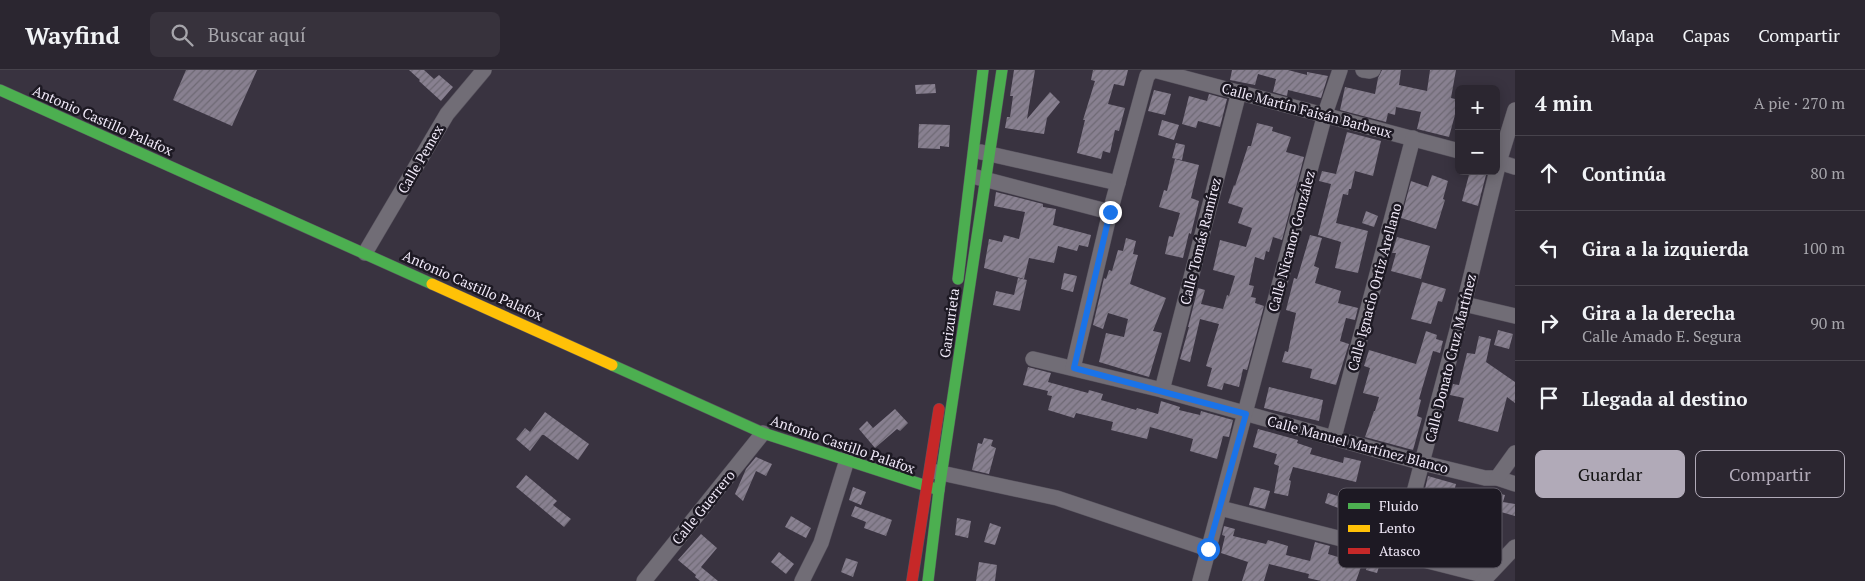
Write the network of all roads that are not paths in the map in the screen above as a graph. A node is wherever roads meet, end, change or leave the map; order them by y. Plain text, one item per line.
1 (983, 70) edge
2 (1002, 70) edge
3 (1154, 70) edge
4 (1340, 70) edge
5 (1363, 70) edge
6 (1373, 70) edge
7 (480, 71) edge
8 (0, 90) edge
9 (1239, 92) junction
10 (1515, 110) edge
11 (1325, 114) junction
12 (1413, 138) junction
13 (973, 149) junction
14 (1455, 150) edge
15 (988, 154) junction
16 (1500, 156) edge
17 (1500, 163) edge
18 (1515, 167) edge
19 (1495, 175) edge
20 (969, 176) junction
21 (985, 179) junction
22 (1118, 183) junction
23 (1110, 212) junction
24 (365, 253) junction
25 (956, 293) dead end
26 (1464, 304) junction
27 (1515, 316) edge
28 (953, 322) dead end
29 (1033, 359) dead end
30 (1074, 368) junction
31 (1162, 390) junction
32 (1246, 414) junction
33 (763, 433) junction
34 (1334, 437) junction
35 (1515, 452) edge
36 (847, 460) junction
37 (1423, 463) junction
38 (936, 472) junction
39 (1497, 478) junction
40 (1515, 484) edge
41 (926, 487) junction
42 (1416, 488) edge
43 (940, 490) junction
44 (1220, 508) junction
45 (1338, 538) edge
46 (1515, 547) edge
47 (1208, 549) junction
48 (1502, 560) edge
49 (1450, 568) edge
50 (1495, 568) edge
51 (1485, 578) edge
52 (644, 581) edge
53 (802, 581) edge
54 (912, 581) edge
55 (928, 581) edge
56 (1200, 581) edge

1 - 13 street, Garizurieta
2 - 15 street, Garizurieta
3 - 9 street, Calle Martín Faisán Barbeux
3 - 22 street
4 - 11 street, Calle Nicanor González
5 - 6 street
7 - 24 street, Calle Pemex
8 - 24 street, Antonio Castillo Palafox
9 - 11 street, Calle Martín Faisán Barbeux
9 - 31 street, Calle Tomás Ramírez
10 - 16 street, Calle Donato Cruz Martínez
11 - 12 street, Calle Martín Faisán Barbeux
11 - 32 street, Calle Nicanor González
12 - 14 street, Calle Martín Faisán Barbeux
12 - 34 street, Calle Ignacio Ortiz Arellano
13 - 15 street
13 - 20 street, Garizurieta
15 - 21 street, Garizurieta
15 - 22 street
17 - 18 street
19 - 26 street, Calle Donato Cruz Martínez
20 - 21 street
20 - 25 street, Garizurieta
21 - 23 street
21 - 38 street, Garizurieta
22 - 23 street
23 - 30 street
24 - 33 street, Antonio Castillo Palafox
26 - 27 street
26 - 37 street, Calle Donato Cruz Martínez
28 - 38 street, Garizurieta
29 - 30 street, Calle Manuel Martínez Blanco
30 - 31 street, Calle Manuel Martínez Blanco
31 - 32 street, Calle Manuel Martínez Blanco
32 - 34 street, Calle Manuel Martínez Blanco
32 - 44 street, Calle Nicanor González
33 - 36 street, Antonio Castillo Palafox
33 - 52 street, Calle Guerrero
34 - 37 street, Calle Manuel Martínez Blanco
35 - 39 street
36 - 41 street, Antonio Castillo Palafox
36 - 53 street
37 - 39 street, Calle Manuel Martínez Blanco
37 - 42 street, Calle Donato Cruz Martínez
38 - 41 street, Garizurieta
38 - 43 street, Garizurieta
38 - 47 street
39 - 40 street, Calle Manuel Martínez Blanco
41 - 43 street, Antonio Castillo Palafox
41 - 54 street, Garizurieta
43 - 55 street, Garizurieta
44 - 45 street
44 - 47 street, Calle Nicanor González
46 - 48 street
47 - 56 street, Calle Nicanor González
49 - 51 street
50 - 51 street

